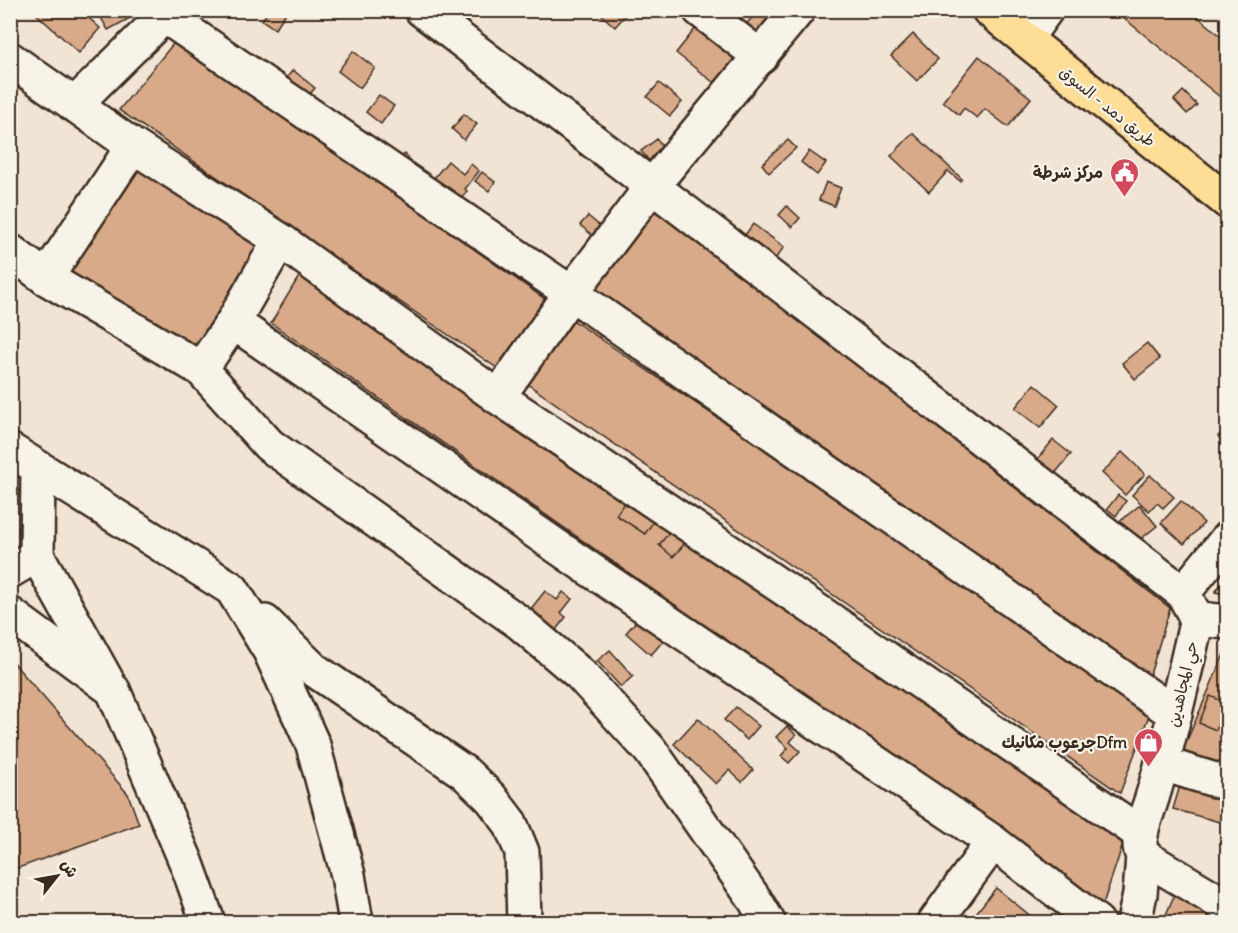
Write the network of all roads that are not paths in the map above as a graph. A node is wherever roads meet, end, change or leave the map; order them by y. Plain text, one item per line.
1 (422, 10) edge
2 (700, 10) edge
3 (798, 10) edge
4 (988, 10) edge
5 (1046, 10) edge
6 (160, 13) edge
7 (1025, 39) junction
8 (761, 57) junction
9 (10, 59) edge
10 (74, 105) junction
11 (133, 146) junction
12 (652, 186) junction
13 (1227, 202) edge
14 (280, 240) junction
15 (10, 251) edge
16 (46, 278) junction
17 (571, 293) junction
18 (233, 322) junction
19 (201, 369) junction
20 (498, 397) junction
21 (10, 450) edge
22 (38, 468) junction
23 (1227, 538) edge
24 (24, 563) edge
25 (232, 589) junction
26 (1203, 612) edge
27 (10, 615) edge
28 (113, 690) junction
29 (1175, 714) junction
30 (1163, 764) junction
31 (1227, 784) edge
32 (993, 842) junction
33 (1142, 845) junction
34 (1227, 907) edge
35 (208, 922) edge
36 (356, 922) edge
37 (524, 922) edge
38 (768, 922) edge
39 (935, 922) edge
40 (1097, 922) edge
41 (1134, 922) edge

1 - 12 street
2 - 8 street
3 - 8 street
4 - 7 main road, طريق دمد - السوق
5 - 7 street
6 - 10 street
6 - 17 street
7 - 13 main road, طريق دمد - السوق
8 - 12 street
9 - 10 street
10 - 11 street
11 - 14 street
11 - 16 street
12 - 17 street
12 - 26 street
14 - 18 street
14 - 20 street
15 - 16 street
16 - 19 street
17 - 20 street
17 - 29 street
18 - 19 street
18 - 32 street
19 - 38 street
20 - 33 street
21 - 22 street
22 - 24 street
22 - 25 street
23 - 26 street, حي المجاهدين
24 - 28 street
25 - 36 street
25 - 37 street
26 - 29 street, حي المجاهدين
27 - 28 street
28 - 35 street
29 - 30 street, حي المجاهدين
30 - 31 street
30 - 33 street, حي المجاهدين
32 - 39 street
32 - 40 street
33 - 34 street
33 - 41 street, حي المجاهدين

